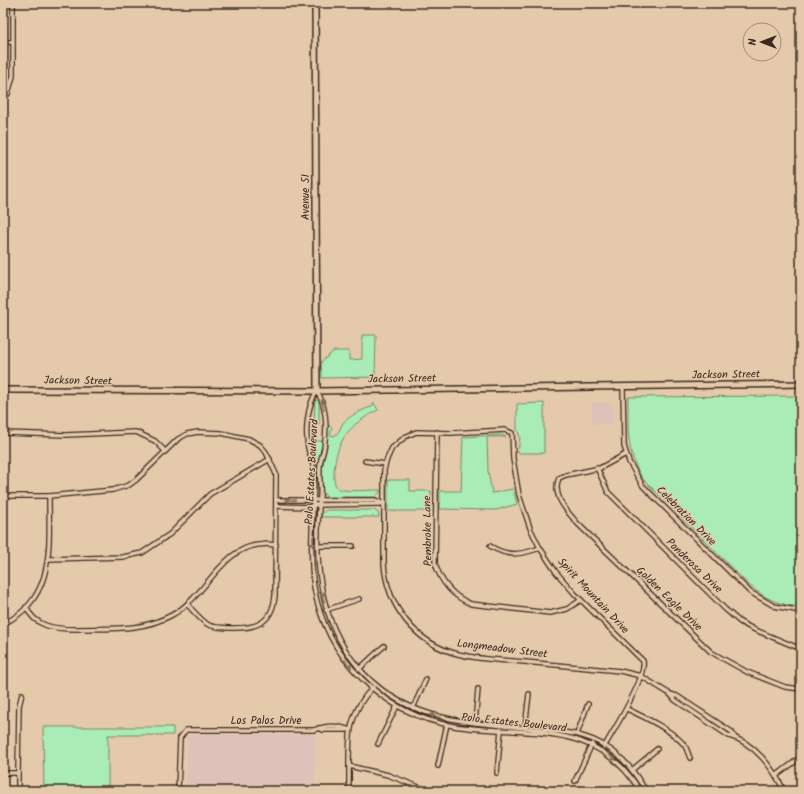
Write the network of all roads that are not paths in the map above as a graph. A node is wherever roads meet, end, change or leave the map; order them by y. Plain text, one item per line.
1 (14, 3) edge
2 (315, 3) edge
3 (3, 42) edge
4 (13, 42) junction
5 (8, 94) dead end
6 (801, 384) edge
7 (623, 387) junction
8 (3, 390) edge
9 (317, 391) junction
10 (438, 432) junction
11 (3, 433) edge
12 (165, 451) junction
13 (626, 454) junction
14 (270, 459) junction
15 (365, 461) dead end
16 (385, 464) junction
17 (597, 468) junction
18 (3, 496) edge
19 (49, 496) junction
20 (276, 500) junction
21 (313, 500) junction
22 (319, 500) junction
23 (384, 504) junction
24 (313, 505) junction
25 (319, 505) junction
26 (276, 506) junction
27 (276, 545) junction
28 (318, 546) junction
29 (353, 546) dead end
30 (490, 546) dead end
31 (540, 548) junction
32 (49, 560) junction
33 (359, 599) dead end
34 (582, 600) junction
35 (188, 604) junction
36 (26, 606) junction
37 (326, 610) junction
38 (801, 611) edge
39 (3, 624) edge
40 (384, 646) dead end
41 (801, 649) edge
42 (360, 669) junction
43 (641, 676) junction
44 (426, 679) dead end
45 (376, 685) junction
46 (372, 688) junction
47 (801, 688) edge
48 (478, 690) dead end
49 (22, 694) dead end
50 (529, 694) dead end
51 (588, 704) dead end
52 (397, 706) junction
53 (413, 708) junction
54 (626, 709) junction
55 (475, 723) junction
56 (447, 724) junction
57 (525, 728) junction
58 (350, 730) junction
59 (501, 730) junction
60 (578, 734) junction
61 (378, 744) dead end
62 (592, 744) junction
63 (605, 746) junction
64 (657, 749) dead end
65 (602, 750) junction
66 (801, 754) edge
67 (690, 758) dead end
68 (349, 766) junction
69 (438, 766) dead end
70 (634, 769) junction
71 (3, 772) edge
72 (18, 773) junction
73 (497, 773) dead end
74 (776, 776) junction
75 (576, 781) dead end
76 (410, 784) junction
77 (18, 791) edge
78 (178, 791) edge
79 (349, 791) edge
80 (408, 791) edge
81 (429, 791) edge
82 (640, 791) edge
83 (646, 791) edge
84 (784, 791) edge

1 - 4 street
2 - 9 main road, Avenue 51
3 - 4 street
4 - 5 street
6 - 7 main road, Jackson Street
7 - 9 main road, Jackson Street
7 - 13 street, Celebration Drive
8 - 9 main road, Jackson Street
9 - 21 street, Polo Estates Boulevard
22 -> 9 street, Polo Estates Boulevard
10 - 16 street
10 - 31 street, Spirit Mountain Drive
10 - 34 street, Pembroke Lane
11 - 12 street
12 - 14 street
12 - 19 street
13 - 17 street
13 - 38 street, Celebration Drive
14 - 20 street
14 - 32 street
15 - 16 street
16 - 23 street, Longmeadow Street
17 - 41 street, Ponderosa Drive
17 - 47 street, Golden Eagle Drive
18 - 19 street
19 - 32 street
21 -> 20 street
20 - 26 street
21 - 22 street
21 - 24 street, Polo Estates Boulevard
22 - 23 street
22 - 25 street, Polo Estates Boulevard
23 - 25 street
23 - 43 street, Longmeadow Street
24 - 25 street
24 - 26 street
24 -> 46 street, Polo Estates Boulevard
25 - 28 street, Polo Estates Boulevard
26 - 27 street
27 - 35 street
27 - 35 street
28 - 29 street
37 -> 28 street, Polo Estates Boulevard
30 - 31 street
31 - 34 street, Spirit Mountain Drive
32 - 36 street
33 - 37 street
34 - 43 street, Spirit Mountain Drive
35 - 36 street
36 - 39 street
37 - 42 street, Polo Estates Boulevard
40 - 42 street
42 - 45 street, Polo Estates Boulevard
43 - 54 street
43 - 74 street, Longmeadow Street
44 - 53 street
45 - 46 street
45 - 53 street, Polo Estates Boulevard
46 - 52 street, Polo Estates Boulevard
46 - 58 street
48 - 55 street
49 - 72 street
50 - 57 street
51 - 60 street
52 - 56 street, Polo Estates Boulevard
52 - 61 street
55 -> 53 street, Polo Estates Boulevard
54 - 63 street
54 - 67 street
55 - 57 street, Polo Estates Boulevard
56 - 59 street, Polo Estates Boulevard
56 - 69 street
57 - 60 street, Polo Estates Boulevard
58 - 68 street
58 - 78 street, Los Palos Drive
59 - 62 street, Polo Estates Boulevard
59 - 73 street
60 - 63 street, Polo Estates Boulevard
62 - 65 street, Polo Estates Boulevard
62 - 75 street
63 - 65 street
63 - 70 street, Polo Estates Boulevard
64 - 70 street
65 -> 82 street, Polo Estates Boulevard
66 - 74 street
68 - 76 street
68 - 79 street
70 - 83 street, Polo Estates Boulevard
71 - 72 street
72 - 77 street
74 - 84 street, Longmeadow Street
76 - 80 street
76 - 81 street

